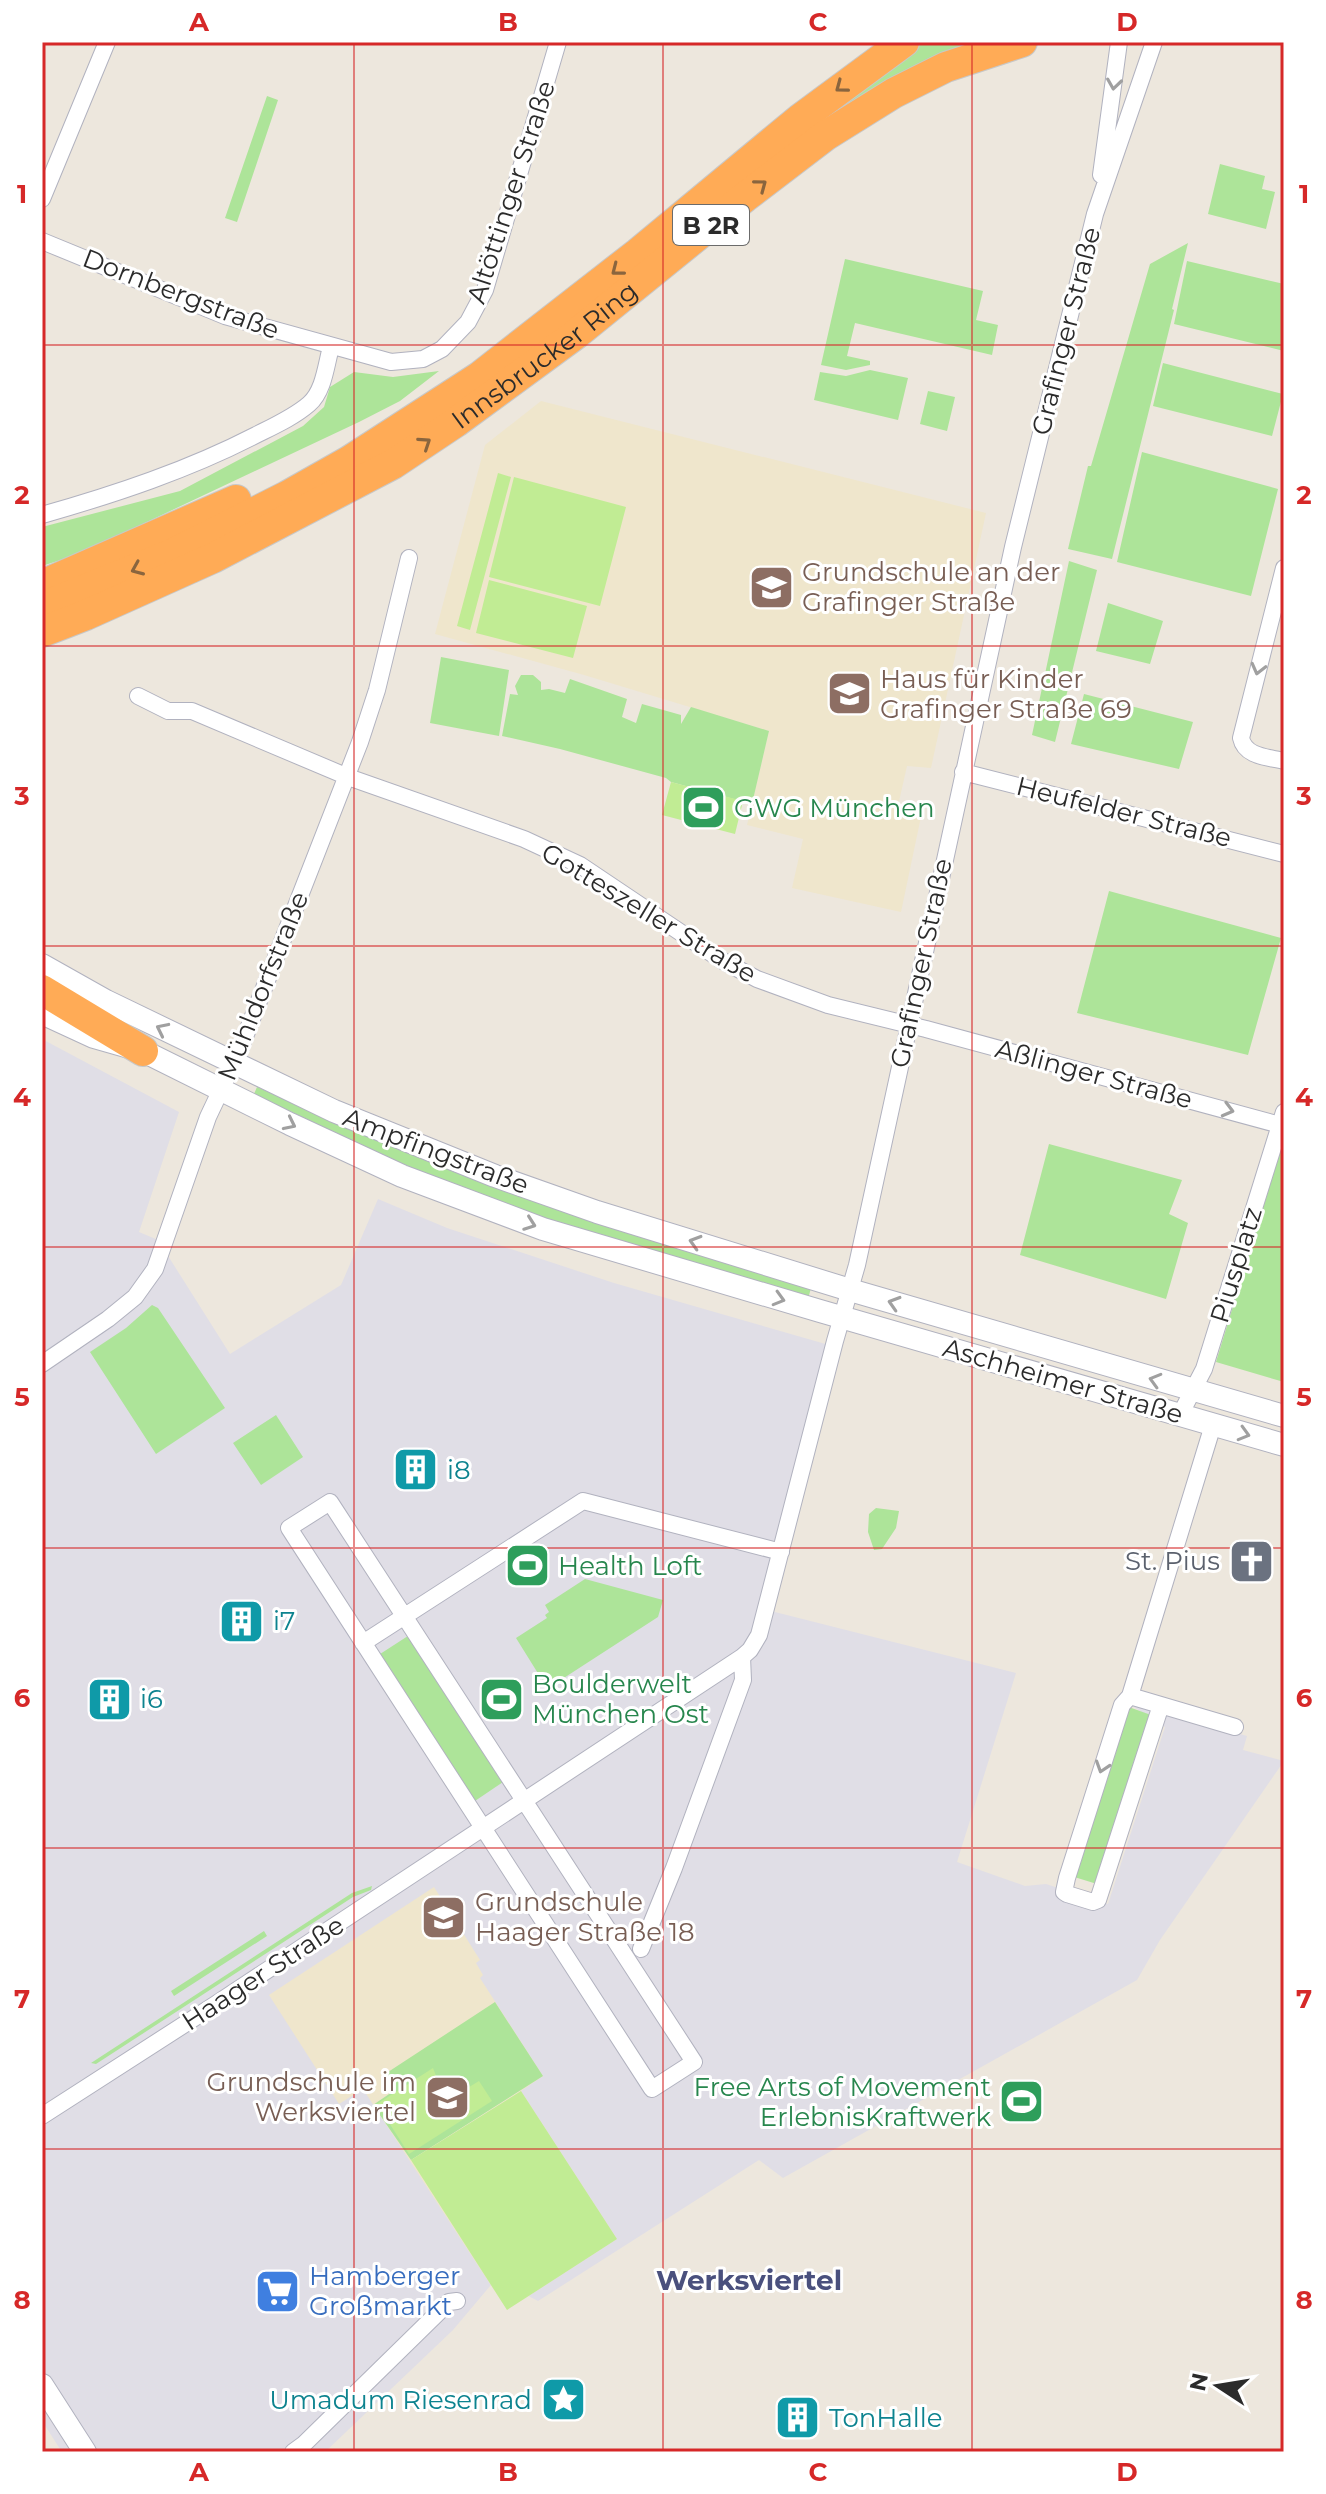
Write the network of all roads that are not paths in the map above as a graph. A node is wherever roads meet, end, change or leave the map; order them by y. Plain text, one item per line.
1 (107, 42) edge
2 (558, 42) edge
3 (904, 42) edge
4 (1022, 42) edge
5 (1119, 42) edge
6 (1154, 42) edge
7 (42, 199) edge
8 (1095, 214) junction
9 (42, 241) edge
10 (455, 338) joint
11 (331, 347) junction
12 (403, 427) junction
13 (393, 464) junction
14 (42, 515) edge
15 (409, 558) dead end
16 (1284, 568) edge
17 (42, 585) edge
18 (42, 607) edge
19 (42, 632) edge
20 (42, 648) edge
21 (138, 696) dead end
22 (1284, 761) edge
23 (963, 772) junction
24 (348, 777) junction
25 (1284, 854) edge
26 (42, 965) edge
27 (42, 990) edge
28 (42, 1013) edge
29 (908, 1024) junction
30 (143, 1051) junction
31 (233, 1062) junction
32 (220, 1089) junction
33 (1282, 1118) edge
34 (850, 1290) junction
35 (842, 1318) junction
36 (42, 1364) edge
37 (1192, 1391) junction
38 (1180, 1415) junction
39 (1284, 1416) edge
40 (1213, 1425) junction
41 (1284, 1445) edge
42 (781, 1552) junction
43 (404, 1615) junction
44 (363, 1643) junction
45 (742, 1657) junction
46 (1130, 1696) junction
47 (1161, 1705) junction
48 (1235, 1727) dead end
49 (524, 1801) junction
50 (482, 1828) junction
51 (641, 1949) dead end
52 (42, 2116) edge
53 (457, 2301) dead end
54 (42, 2385) edge
55 (85, 2452) edge
56 (293, 2452) edge

1 - 7 street
2 - 10 street, Altöttinger Straße
3 -> 12 highway, Innsbrucker Ring / B 2R
13 -> 4 highway, Innsbrucker Ring / B 2R
5 -> 8 street, Grafinger Straße
6 - 8 street, Grafinger Straße
8 - 23 street, Grafinger Straße
9 - 11 street, Dornbergstraße
10 - 11 street, Dornbergstraße
11 - 14 street
12 - 17 highway
12 -> 18 highway, Innsbrucker Ring / B 2R
13 - 19 highway, Innsbrucker Ring / B 2R
13 - 20 highway
15 - 24 street, Mühldorfstraße
16 -> 22 street
21 - 24 street, Gotteszeller Straße
23 - 25 street, Heufelder Straße
23 - 29 street, Grafinger Straße
24 - 29 street, Gotteszeller Straße
24 - 31 street, Mühldorfstraße
31 -> 26 main road, Ampfingstraße
27 - 30 highway
28 - 30 main road, Ampfingstraße
29 -> 33 street, Aßlinger Straße
29 - 34 street, Grafinger Straße
30 - 32 main road, Ampfingstraße
31 - 32 street, Mühldorfstraße
34 -> 31 main road, Ampfingstraße
32 -> 35 main road, Ampfingstraße
32 - 36 street, Mühldorfstraße
33 - 37 street, Piusplatz
34 - 35 street, Grafinger Straße
37 -> 34 main road, Aschheimer Straße
35 - 38 main road, Aschheimer Straße
35 - 42 street, Grafinger Straße
37 - 38 street, Piusplatz
37 - 39 main road, Aschheimer Straße
38 - 40 main road, Aschheimer Straße
40 -> 41 main road, Aschheimer Straße
40 - 46 street
42 - 43 street
42 - 45 street, Grafinger Straße
43 - 44 street
43 - 44 street
43 - 49 street
44 - 50 street
45 - 49 street, Grafinger Straße
45 - 51 street, Grafinger Straße
46 - 47 street
46 -> 47 street
47 - 48 street
49 - 50 street, Haager Straße
49 - 50 street
50 - 52 street, Haager Straße
53 - 56 street
54 - 55 main road

